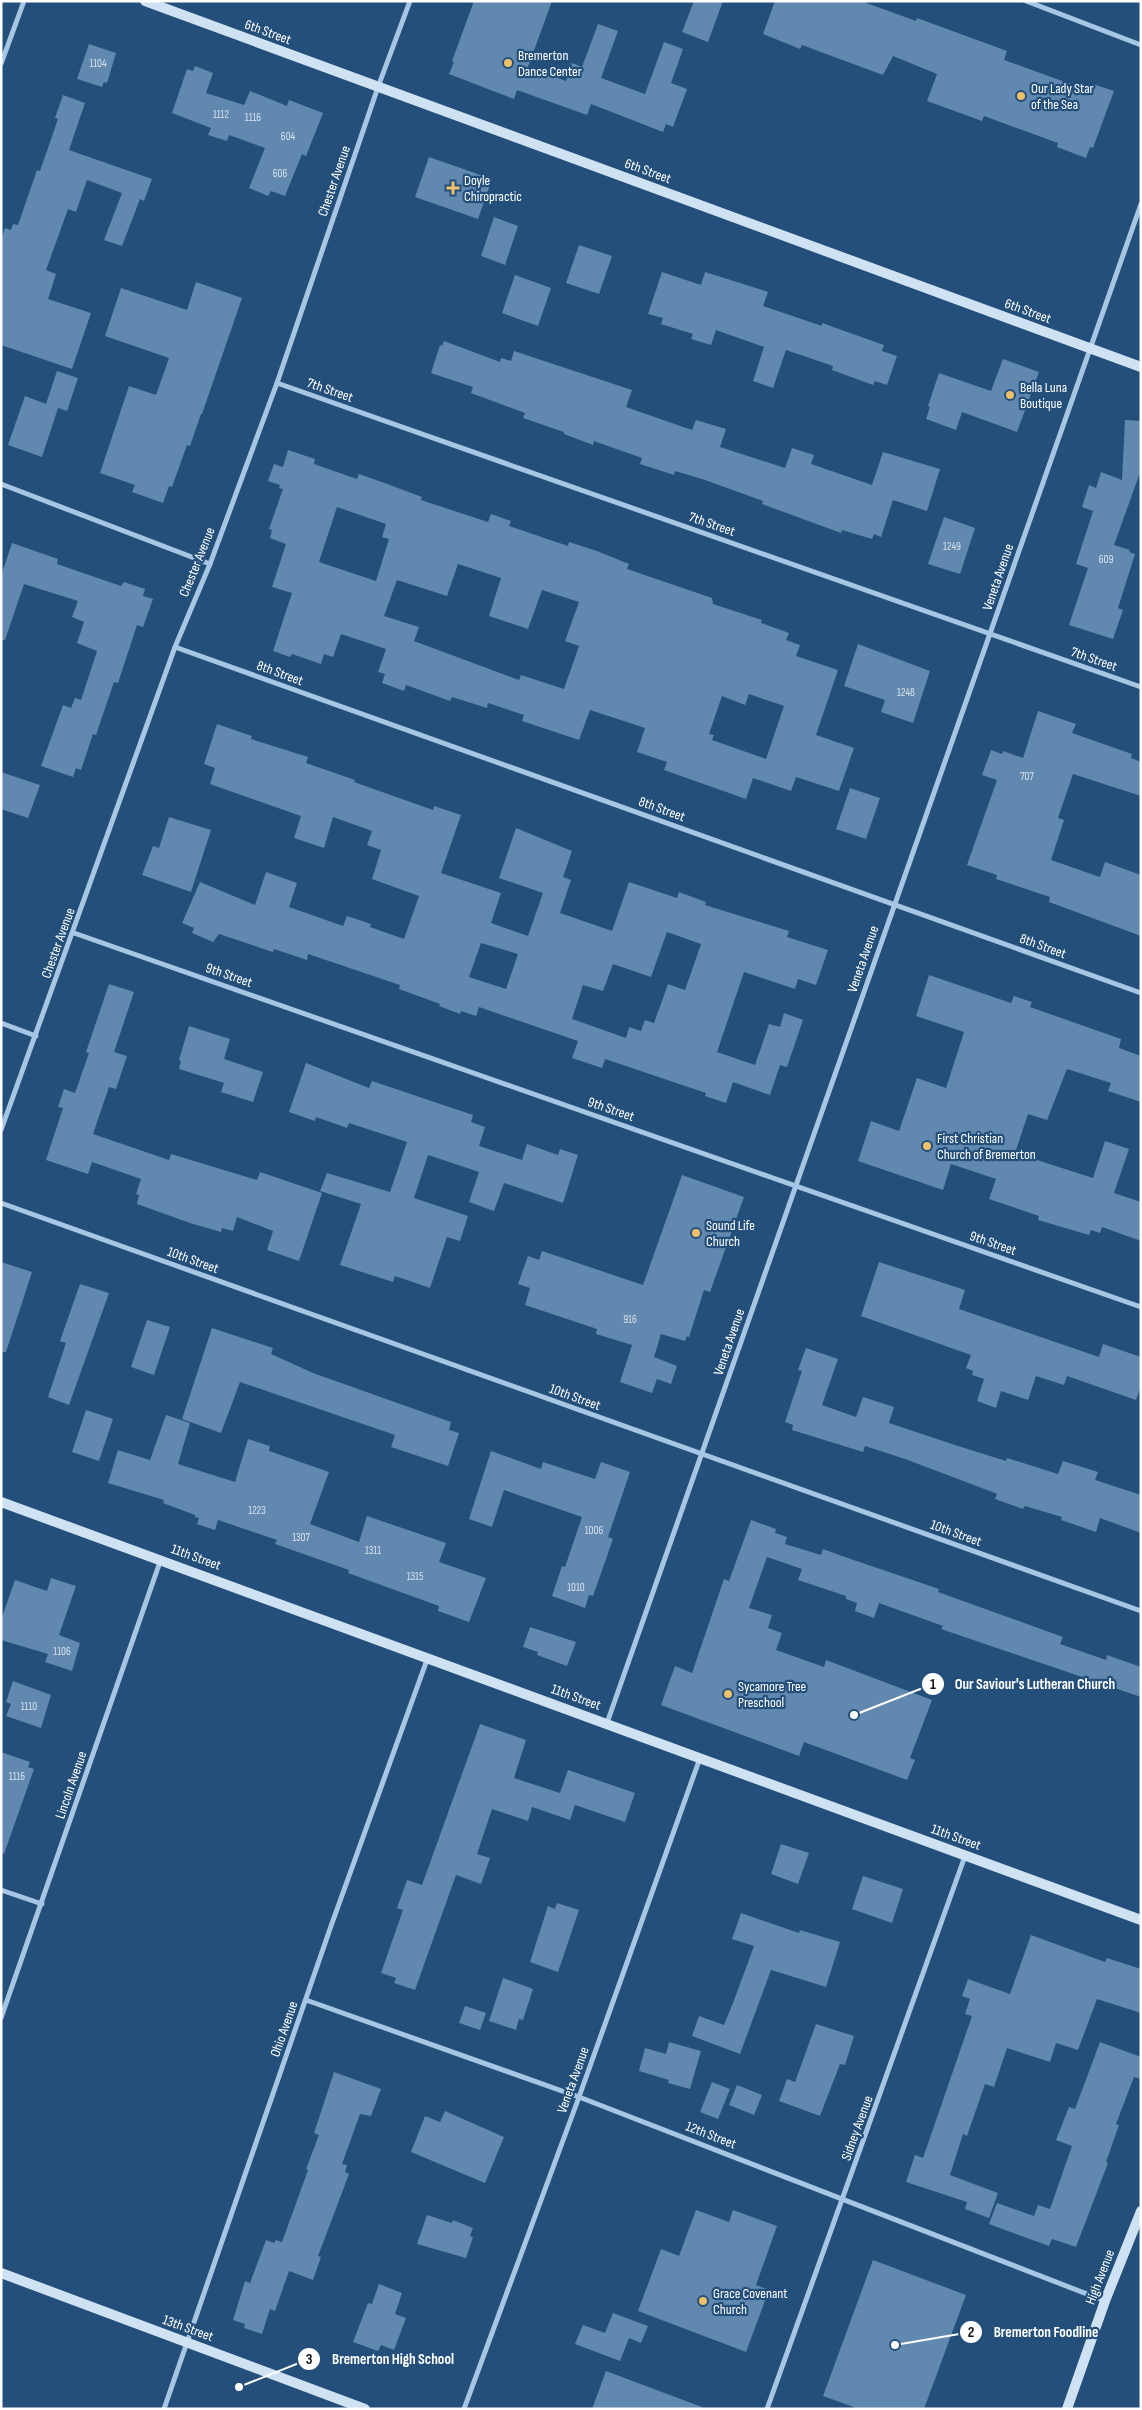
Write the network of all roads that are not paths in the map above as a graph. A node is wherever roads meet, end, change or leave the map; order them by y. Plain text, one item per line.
1 (24, 1) edge
2 (145, 1) edge
3 (410, 1) edge
4 (1026, 1) edge
5 (1141, 45) edge
6 (1, 64) edge
7 (378, 87) junction
8 (1141, 204) edge
9 (1090, 348) junction
10 (1141, 367) edge
11 (276, 383) junction
12 (1, 484) edge
13 (210, 564) junction
14 (990, 634) junction
15 (175, 647) junction
16 (1141, 687) edge
17 (894, 905) junction
18 (74, 933) junction
19 (1141, 993) edge
20 (1, 1023) edge
21 (36, 1036) junction
22 (1, 1130) edge
23 (796, 1186) junction
24 (1, 1203) edge
25 (1141, 1307) edge
26 (701, 1454) junction
27 (1, 1502) edge
28 (161, 1559) junction
29 (1141, 1611) edge
30 (428, 1657) junction
31 (607, 1723) junction
32 (700, 1757) junction
33 (966, 1855) junction
34 (1, 1890) edge
35 (42, 1904) junction
36 (1141, 1920) edge
37 (306, 2000) junction
38 (1, 2018) edge
39 (579, 2097) junction
40 (844, 2198) junction
41 (1141, 2212) edge
42 (1, 2273) edge
43 (1105, 2301) junction
44 (188, 2344) junction
45 (164, 2409) edge
46 (365, 2409) edge
47 (464, 2409) edge
48 (768, 2409) edge
49 (1066, 2409) edge

1 - 6 street
2 - 7 main road, 6th Street
3 - 7 street, Chester Avenue
4 - 5 street
7 - 9 main road, 6th Street
7 - 11 street, Chester Avenue
8 - 9 street, Veneta Avenue
9 - 10 main road, 6th Street
9 - 14 street, Veneta Avenue
11 - 13 street, Chester Avenue
11 - 14 street, 7th Street
12 - 13 street
13 - 15 street, Chester Avenue
14 - 16 street, 7th Street
14 - 17 street, Veneta Avenue
15 - 17 street, 8th Street
15 - 18 street, Chester Avenue
17 - 19 street, 8th Street
17 - 23 street, Veneta Avenue
18 - 21 street, Chester Avenue
18 - 23 street, 9th Street
20 - 21 street
21 - 22 street, Chester Avenue
23 - 25 street, 9th Street
23 - 26 street, Veneta Avenue
24 - 26 street, 10th Street
26 - 29 street, 10th Street
26 - 31 street, Veneta Avenue
27 - 28 main road, 11th Street
28 - 30 main road, 11th Street
28 - 35 street, Lincoln Avenue
30 - 31 main road, 11th Street
30 - 37 street, Ohio Avenue
31 - 32 main road, 11th Street
32 - 33 main road, 11th Street
32 - 39 street, Veneta Avenue
33 - 36 main road, 11th Street
33 - 40 street, Sidney Avenue
34 - 35 street
35 - 38 street, Lincoln Avenue
37 - 39 street, 12th Street
37 - 44 street, Ohio Avenue
39 - 40 street, 12th Street
39 - 47 street, Veneta Avenue
40 - 43 street, 12th Street
40 - 48 street, Sidney Avenue
41 - 43 main road, High Avenue
42 - 44 main road, 13th Street
43 - 49 main road, High Avenue
44 - 45 street, Ohio Avenue
44 - 46 main road, 13th Street

